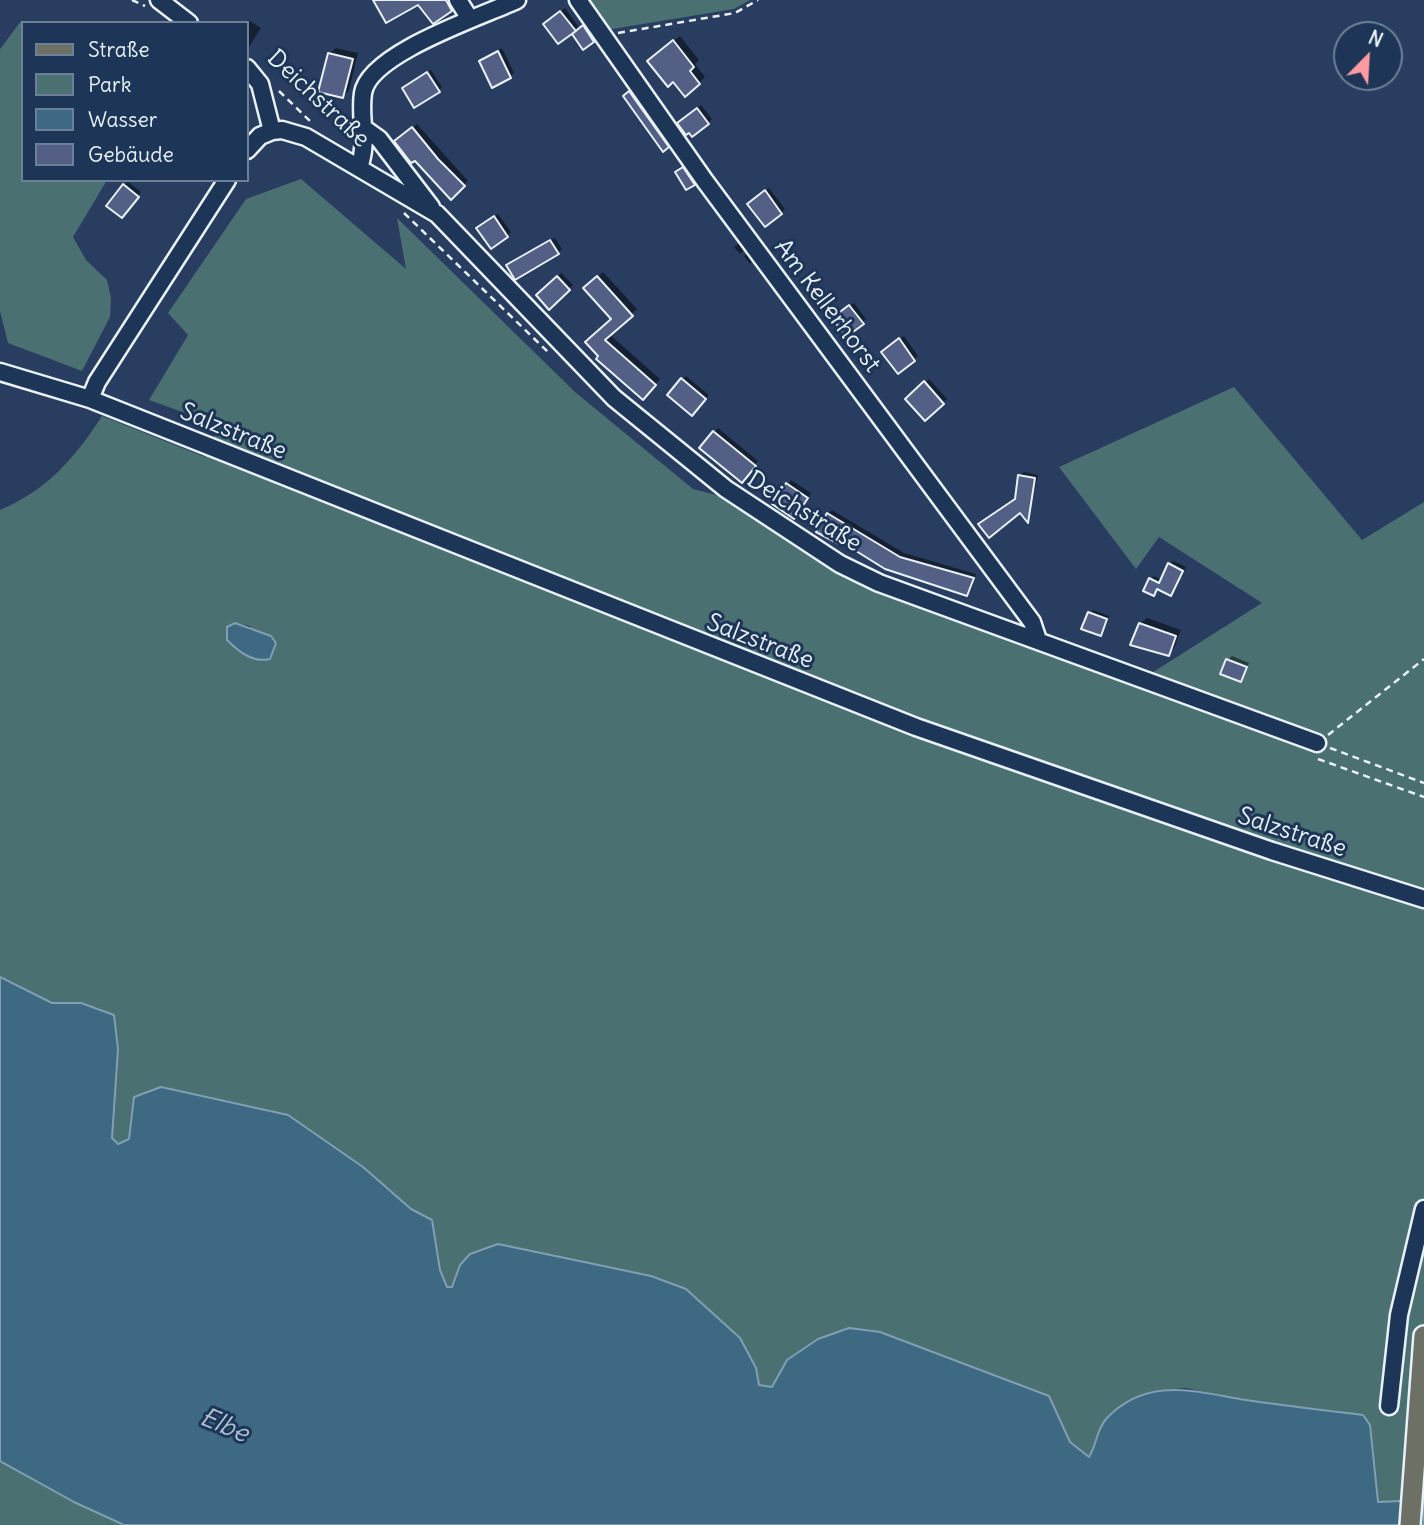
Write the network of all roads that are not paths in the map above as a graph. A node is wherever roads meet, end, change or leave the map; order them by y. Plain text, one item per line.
1 (159, 0) edge
2 (458, 0) edge
3 (517, 0) edge
4 (578, 0) edge
5 (470, 19) junction
6 (186, 21) edge
7 (248, 69) edge
8 (365, 129) junction
9 (272, 131) junction
10 (248, 149) edge
11 (359, 168) junction
12 (226, 182) edge
13 (437, 214) junction
14 (0, 372) edge
15 (90, 399) junction
16 (1038, 640) junction
17 (1315, 750) road end
18 (1424, 899) edge
19 (1424, 1209) edge
20 (1424, 1336) edge
21 (1389, 1406) dead end
22 (1410, 1525) edge

1 - 6 street
2 - 5 street
3 - 5 street
4 - 16 street, Am Kellerhorst
5 - 8 street
7 - 9 street, Deichstraße
8 - 11 street
8 - 13 street
9 - 10 street
9 - 11 street, Deichstraße
11 - 13 street, Deichstraße
12 - 15 street
13 - 16 street, Deichstraße
14 - 15 street, Salzstraße
15 - 18 street, Salzstraße
16 - 17 street, Deichstraße
19 - 21 street
20 - 22 main road

